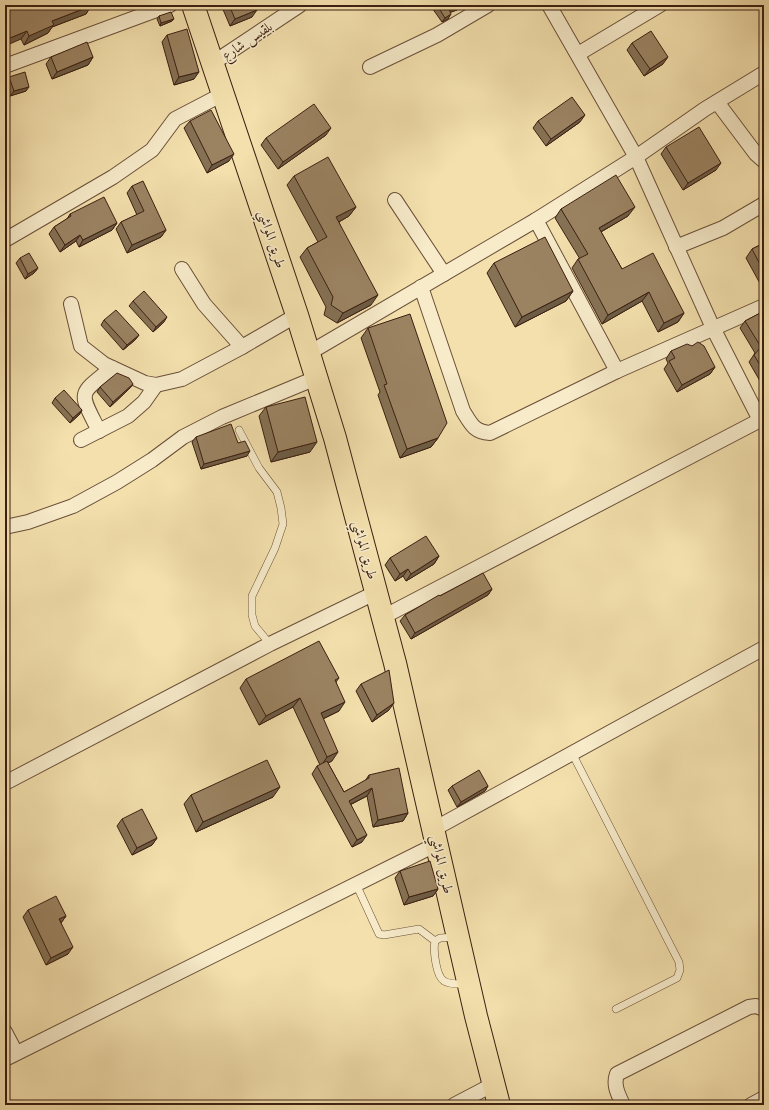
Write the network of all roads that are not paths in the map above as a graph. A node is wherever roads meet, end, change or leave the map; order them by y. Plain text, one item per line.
1 (170, 5) edge
2 (193, 5) edge
3 (300, 5) edge
4 (488, 5) edge
5 (549, 5) edge
6 (660, 5) edge
7 (578, 54) junction
8 (213, 63) junction
9 (5, 66) edge
10 (370, 67) dead end
11 (764, 73) edge
12 (223, 94) junction
13 (717, 102) junction
14 (636, 157) junction
15 (764, 161) edge
16 (395, 200) dead end
17 (764, 204) edge
18 (536, 220) junction
19 (5, 240) edge
20 (676, 247) junction
21 (182, 268) dead end
22 (444, 274) junction
23 (421, 287) junction
24 (71, 304) dead end
25 (764, 306) edge
26 (297, 315) junction
27 (713, 328) junction
28 (242, 347) junction
29 (309, 353) junction
30 (112, 368) junction
31 (617, 371) junction
32 (316, 378) junction
33 (156, 385) junction
34 (762, 419) edge
35 (240, 430) dead end
36 (99, 431) junction
37 (81, 440) dead end
38 (5, 527) edge
39 (377, 592) junction
40 (383, 617) junction
41 (270, 644) junction
42 (764, 648) edge
43 (572, 753) junction
44 (5, 783) edge
45 (435, 837) junction
46 (356, 884) junction
47 (458, 936) junction
48 (435, 941) junction
49 (469, 984) junction
50 (616, 1009) dead end
51 (764, 1009) edge
52 (5, 1032) edge
53 (10, 1056) edge
54 (496, 1095) edge
55 (764, 1098) edge
56 (454, 1105) edge
57 (623, 1105) edge
58 (751, 1105) edge

1 - 9 street
2 - 8 main road, طريق المواشي
3 - 8 street, بلقيس شارع
4 - 10 street
5 - 7 street
6 - 7 street
7 - 14 street
8 - 12 main road, طريق المواشي
11 - 13 street
12 - 19 street
12 - 26 main road, طريق المواشي
13 - 14 street
13 - 15 street
14 - 18 street
14 - 20 street
16 - 22 street
17 - 20 street
18 - 22 street
18 - 31 street
20 - 27 street
21 - 28 street
22 - 23 street
23 - 29 street
23 - 31 street
24 - 30 street
25 - 27 street
26 - 28 street
26 - 29 main road, طريق المواشي
27 - 31 street
27 - 34 street
28 - 33 street
29 - 32 main road, طريق المواشي
30 - 33 street
30 - 36 street
32 - 38 street
32 - 39 main road, طريق المواشي
33 - 36 street
34 - 40 street
35 - 41 lane
36 - 37 street
39 - 40 main road, طريق المواشي
39 - 41 street
40 - 45 main road, طريق المواشي
41 - 44 street
42 - 43 street
43 - 45 street
43 - 50 lane
45 - 46 street
45 - 47 main road, طريق المواشي
46 - 48 lane
46 - 53 street
47 - 48 lane
47 - 49 main road, طريق المواشي
48 - 49 lane
49 - 54 main road, طريق المواشي
51 - 57 street
52 - 53 street
54 - 56 street
55 - 58 street

